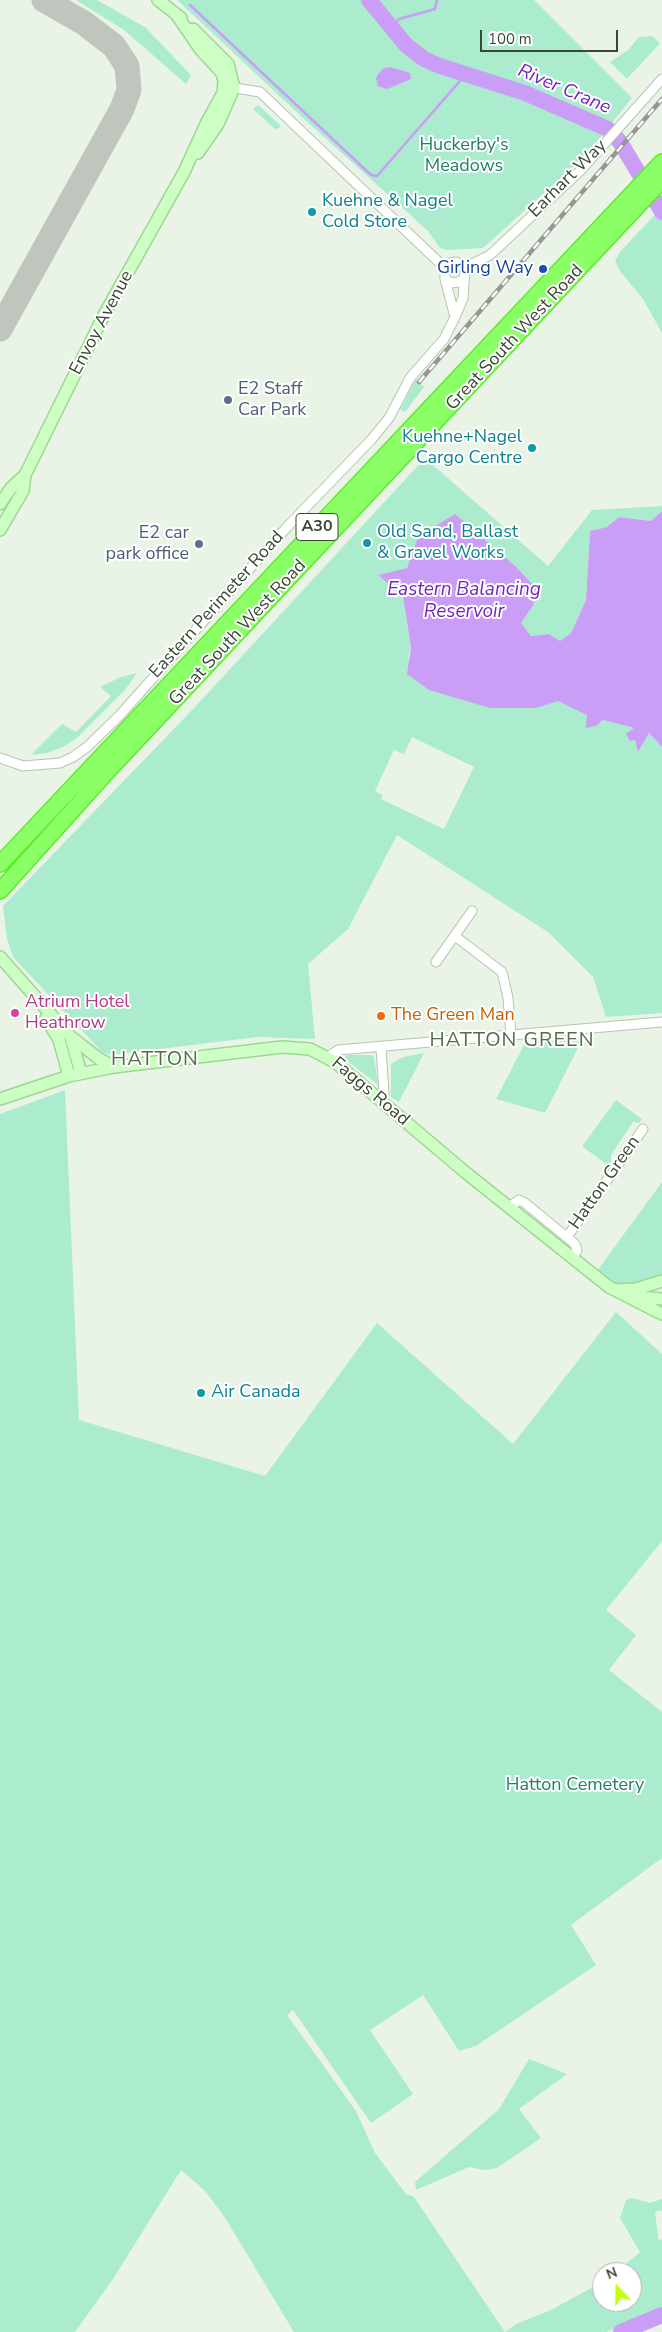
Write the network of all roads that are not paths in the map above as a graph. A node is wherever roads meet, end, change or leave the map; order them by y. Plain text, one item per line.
1 (158, 0) edge
2 (662, 79) edge
3 (229, 87) junction
4 (660, 173) edge
5 (638, 197) junction
6 (445, 273) junction
7 (464, 273) junction
8 (455, 318) junction
9 (25, 475) junction
10 (0, 504) edge
11 (0, 530) edge
12 (0, 758) edge
13 (0, 864) edge
14 (0, 891) edge
15 (472, 911) dead end
16 (455, 936) junction
17 (0, 957) edge
18 (436, 962) dead end
19 (0, 967) edge
20 (662, 1022) edge
21 (511, 1035) junction
22 (70, 1036) junction
23 (381, 1048) junction
24 (328, 1057) junction
25 (114, 1067) junction
26 (81, 1073) junction
27 (69, 1076) junction
28 (0, 1099) edge
29 (380, 1100) junction
30 (643, 1129) dead end
31 (509, 1207) junction
32 (567, 1236) junction
33 (573, 1258) junction
34 (662, 1281) edge
35 (619, 1293) junction
36 (662, 1299) edge
37 (662, 1314) edge

1 - 3 street
2 - 7 street, Earhart Way
3 - 6 street
3 - 9 street, Envoy Avenue
4 - 5 highway, Great South West Road / A30
5 - 13 highway, Great South West Road / A30
5 - 14 highway, Great South West Road / A30
6 - 7 street
6 - 7 street
6 - 8 street
7 - 8 street, Eastern Perimeter Road
8 - 12 street, Eastern Perimeter Road
9 - 10 street, Envoy Avenue
9 - 11 street, Envoy Avenue
15 - 16 street
16 - 18 street
16 - 21 street
17 - 22 street
19 - 27 street
20 - 21 street
21 - 23 street
22 - 25 street
22 - 26 street
23 - 24 street
23 - 29 street
24 - 25 street, Faggs Road
24 - 29 street, Faggs Road
25 - 26 street, Faggs Road
26 - 27 street, Faggs Road
27 - 28 street, Faggs Road
29 - 31 street, Faggs Road
30 - 32 street, Hatton Green
31 - 32 street
31 - 33 street, Faggs Road
32 - 33 street
33 - 35 street, Faggs Road
34 - 35 street
35 - 36 street
35 - 37 street, Faggs Road

